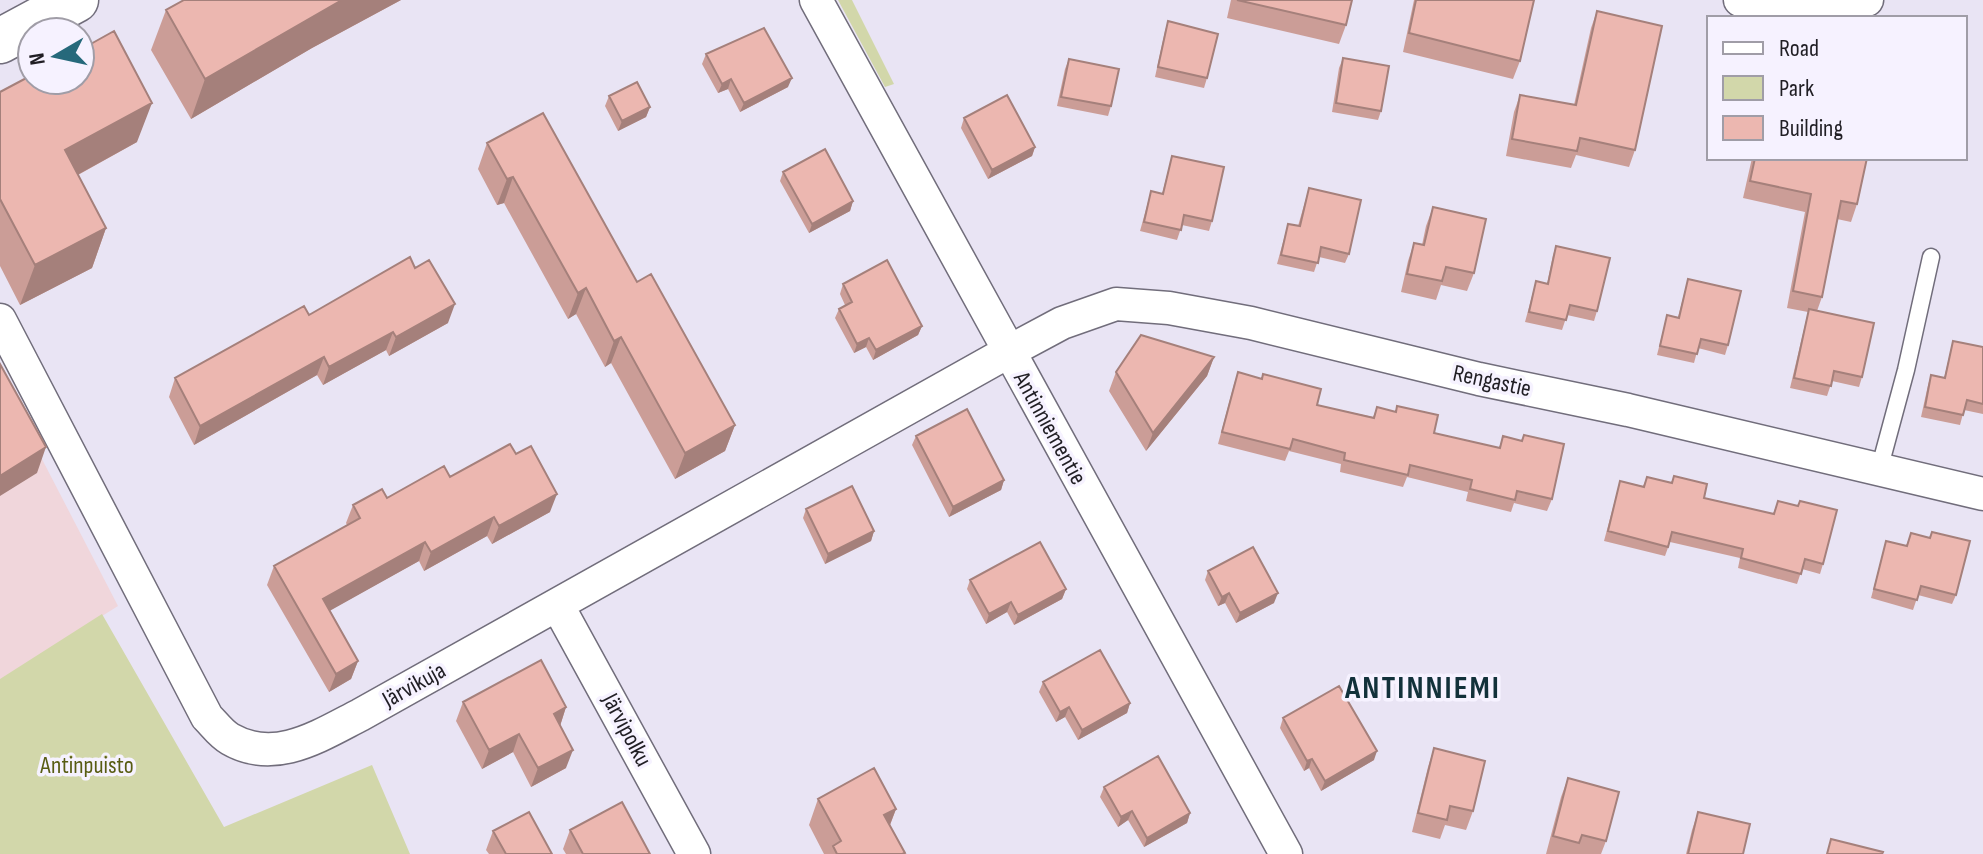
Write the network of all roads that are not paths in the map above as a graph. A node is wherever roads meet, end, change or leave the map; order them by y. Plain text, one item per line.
1 (76, 0) edge
2 (816, 0) edge
3 (1740, 0) edge
4 (1867, 0) edge
5 (0, 41) edge
6 (1931, 257) dead end
7 (0, 320) edge
8 (1008, 352) junction
9 (1879, 470) junction
10 (1983, 494) edge
11 (558, 606) junction
12 (694, 854) edge
13 (1286, 854) edge

1 - 5 main road
2 - 8 street, Antinniementie
3 - 4 street
6 - 9 lane
7 - 11 street, Järvikuja
8 - 9 street, Rengastie
8 - 11 street, Järvikuja
8 - 13 street, Antinniementie
9 - 10 street, Rengastie
11 - 12 street, Järvipolku

